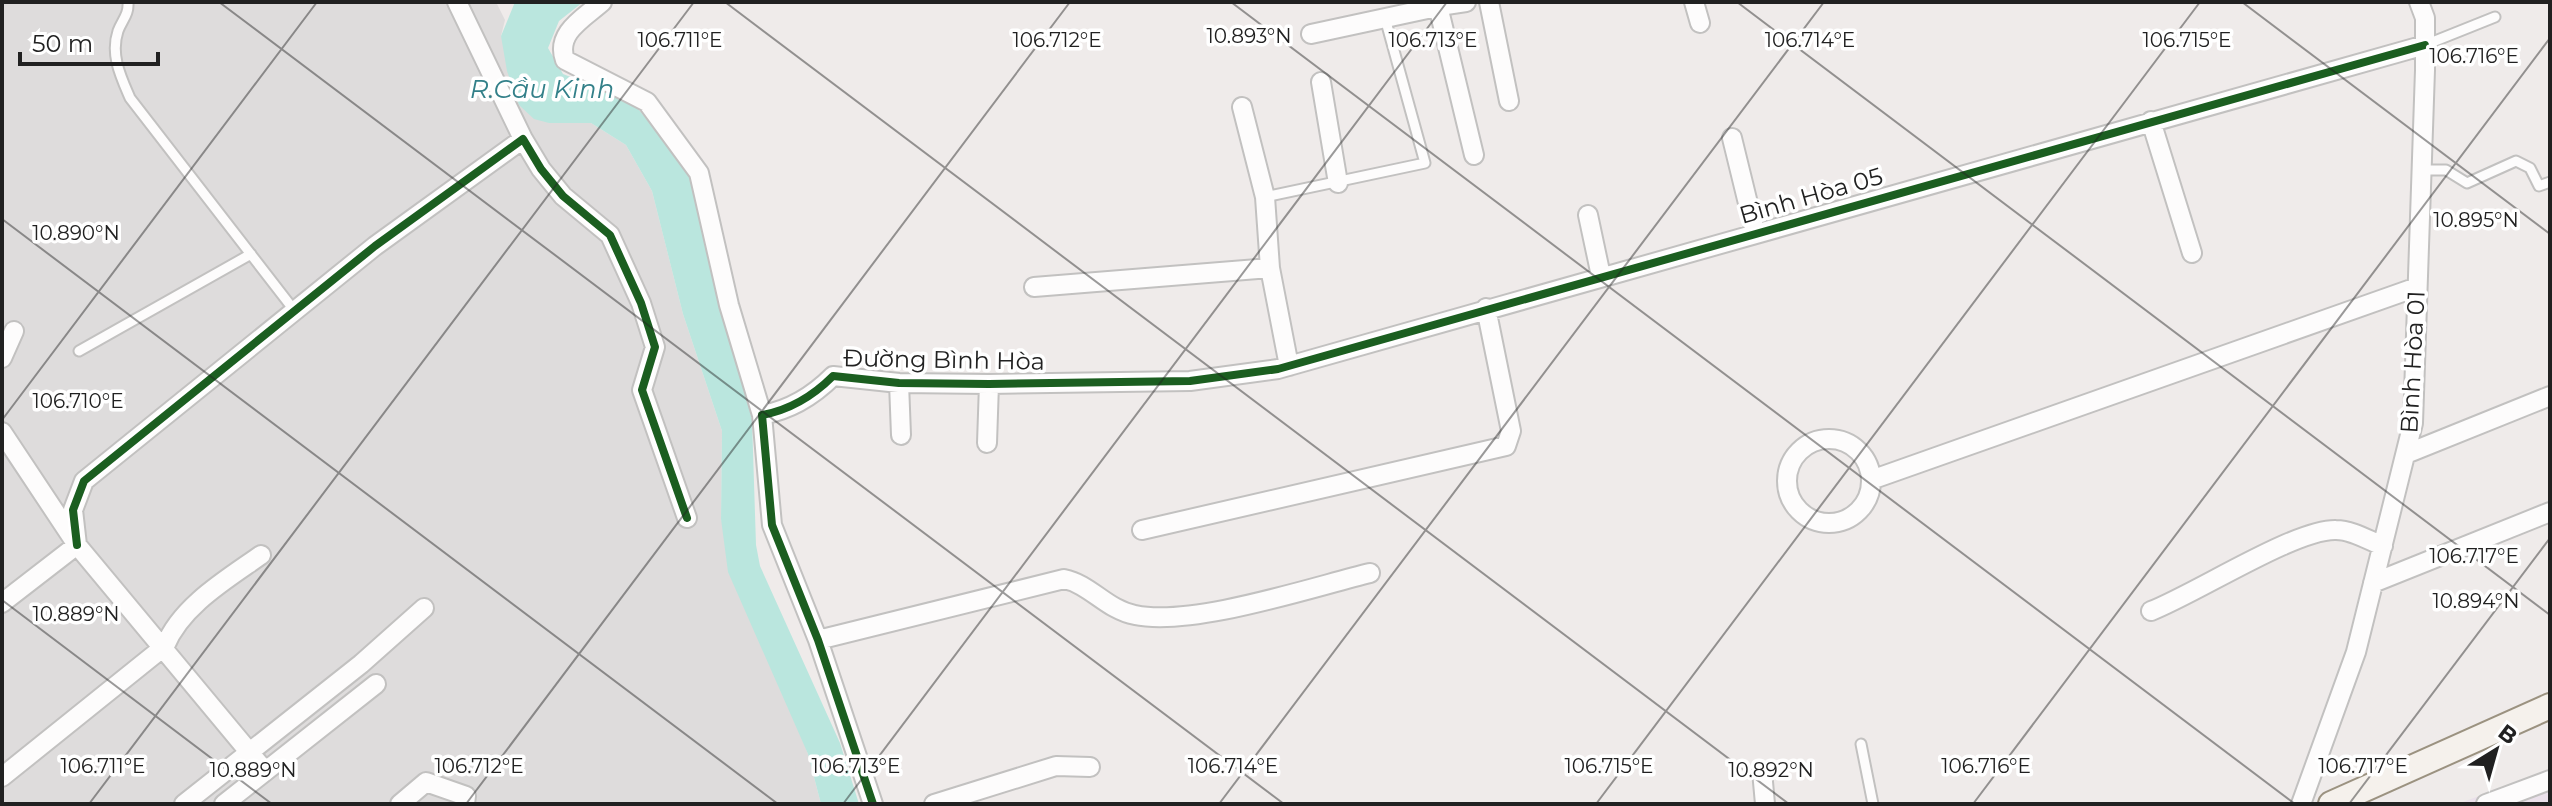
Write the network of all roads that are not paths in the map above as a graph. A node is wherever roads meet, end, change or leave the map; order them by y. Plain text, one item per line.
1 (128, 2) edge
2 (457, 2) edge
3 (602, 2) edge
4 (1466, 2) edge
5 (1489, 2) edge
6 (1694, 2) edge
7 (2419, 2) edge
8 (1443, 4) edge
9 (2495, 17) dead end
10 (1385, 18) junction
11 (1700, 23) dead end
12 (1311, 34) dead end
13 (2425, 45) junction
14 (1321, 82) dead end
15 (1509, 101) dead end
16 (1242, 107) dead end
17 (2151, 121) junction
18 (1732, 138) dead end
19 (523, 139) junction
20 (1474, 155) dead end
21 (2422, 170) junction
22 (2550, 182) edge
23 (1338, 183) junction
24 (1265, 197) junction
25 (1588, 215) dead end
26 (1755, 232) junction
27 (2192, 253) dead end
28 (251, 254) junction
29 (1270, 268) junction
30 (1601, 276) junction
31 (1034, 287) dead end
32 (2417, 287) junction
33 (1486, 308) junction
34 (294, 310) junction
35 (14, 331) dead end
36 (79, 351) dead end
37 (2, 358) edge
38 (1289, 366) junction
39 (1208, 379) joint
40 (899, 383) junction
41 (989, 384) junction
42 (2550, 396) edge
43 (762, 415) junction
44 (2, 432) edge
45 (901, 435) dead end
46 (987, 443) dead end
47 (2406, 454) junction
48 (1871, 480) junction
49 (2550, 512) edge
50 (687, 518) dead end
51 (1142, 530) dead end
52 (77, 545) junction
53 (2383, 546) junction
54 (261, 555) dead end
55 (1370, 573) dead end
56 (2373, 583) junction
57 (2, 603) edge
58 (424, 608) dead end
59 (2151, 611) dead end
60 (818, 640) junction
61 (165, 646) junction
62 (376, 684) dead end
63 (2550, 706) edge
64 (1861, 744) dead end
65 (248, 753) junction
66 (1090, 767) dead end
67 (265, 771) junction
68 (1762, 771) dead end
69 (2, 777) edge
70 (2550, 780) edge
71 (184, 804) edge
72 (224, 804) edge
73 (400, 804) edge
74 (465, 804) edge
75 (873, 804) edge
76 (934, 804) edge
77 (1765, 804) edge
78 (1873, 804) edge
79 (2301, 804) edge
80 (2331, 804) edge
81 (2486, 804) edge

1 - 28 lane
2 - 19 street
3 - 43 street
4 - 8 street
5 - 15 street
6 - 11 street
7 - 13 street, Bình Hòa 01
8 - 10 street
8 - 20 street
9 - 13 lane
10 - 12 street
10 - 23 lane
13 - 17 street, Bình Hòa 05
13 - 21 street, Bình Hòa 01
14 - 23 street
16 - 24 street
17 - 26 street, Bình Hòa 05
17 - 27 street
18 - 26 street
19 - 34 street
19 - 50 street
21 - 22 lane
21 - 32 street, Bình Hòa 01
23 - 24 lane
24 - 29 street
25 - 30 street
26 - 30 street, Bình Hòa 05
28 - 34 lane
28 - 36 lane
29 - 31 street
29 - 38 street
30 - 33 street, Bình Hòa 05
32 - 47 street, Bình Hòa 01
32 - 48 street
33 - 38 street, Bình Hòa 05
33 - 51 street
34 - 52 street
35 - 37 street
38 - 39 street, Bình Hòa 05
39 - 41 street, Đường Bình Hòa
40 - 41 street, Đường Bình Hòa
40 - 43 street, Đường Bình Hòa
40 - 45 street
41 - 46 street
42 - 47 street
43 - 60 street
44 - 52 street
47 - 53 street, Bình Hòa 01
48 - 48 street
49 - 56 street
52 - 57 street
52 - 61 street
53 - 56 street, Bình Hòa 01
53 - 59 street
54 - 61 street
55 - 60 street
56 - 79 street, Bình Hòa 01
58 - 65 street
60 - 75 street
61 - 65 street
61 - 69 street
62 - 67 street
63 - 80 main road
64 - 78 lane
65 - 67 street
65 - 71 street
66 - 76 street
67 - 72 street
68 - 77 street
70 - 81 street
73 - 74 street

